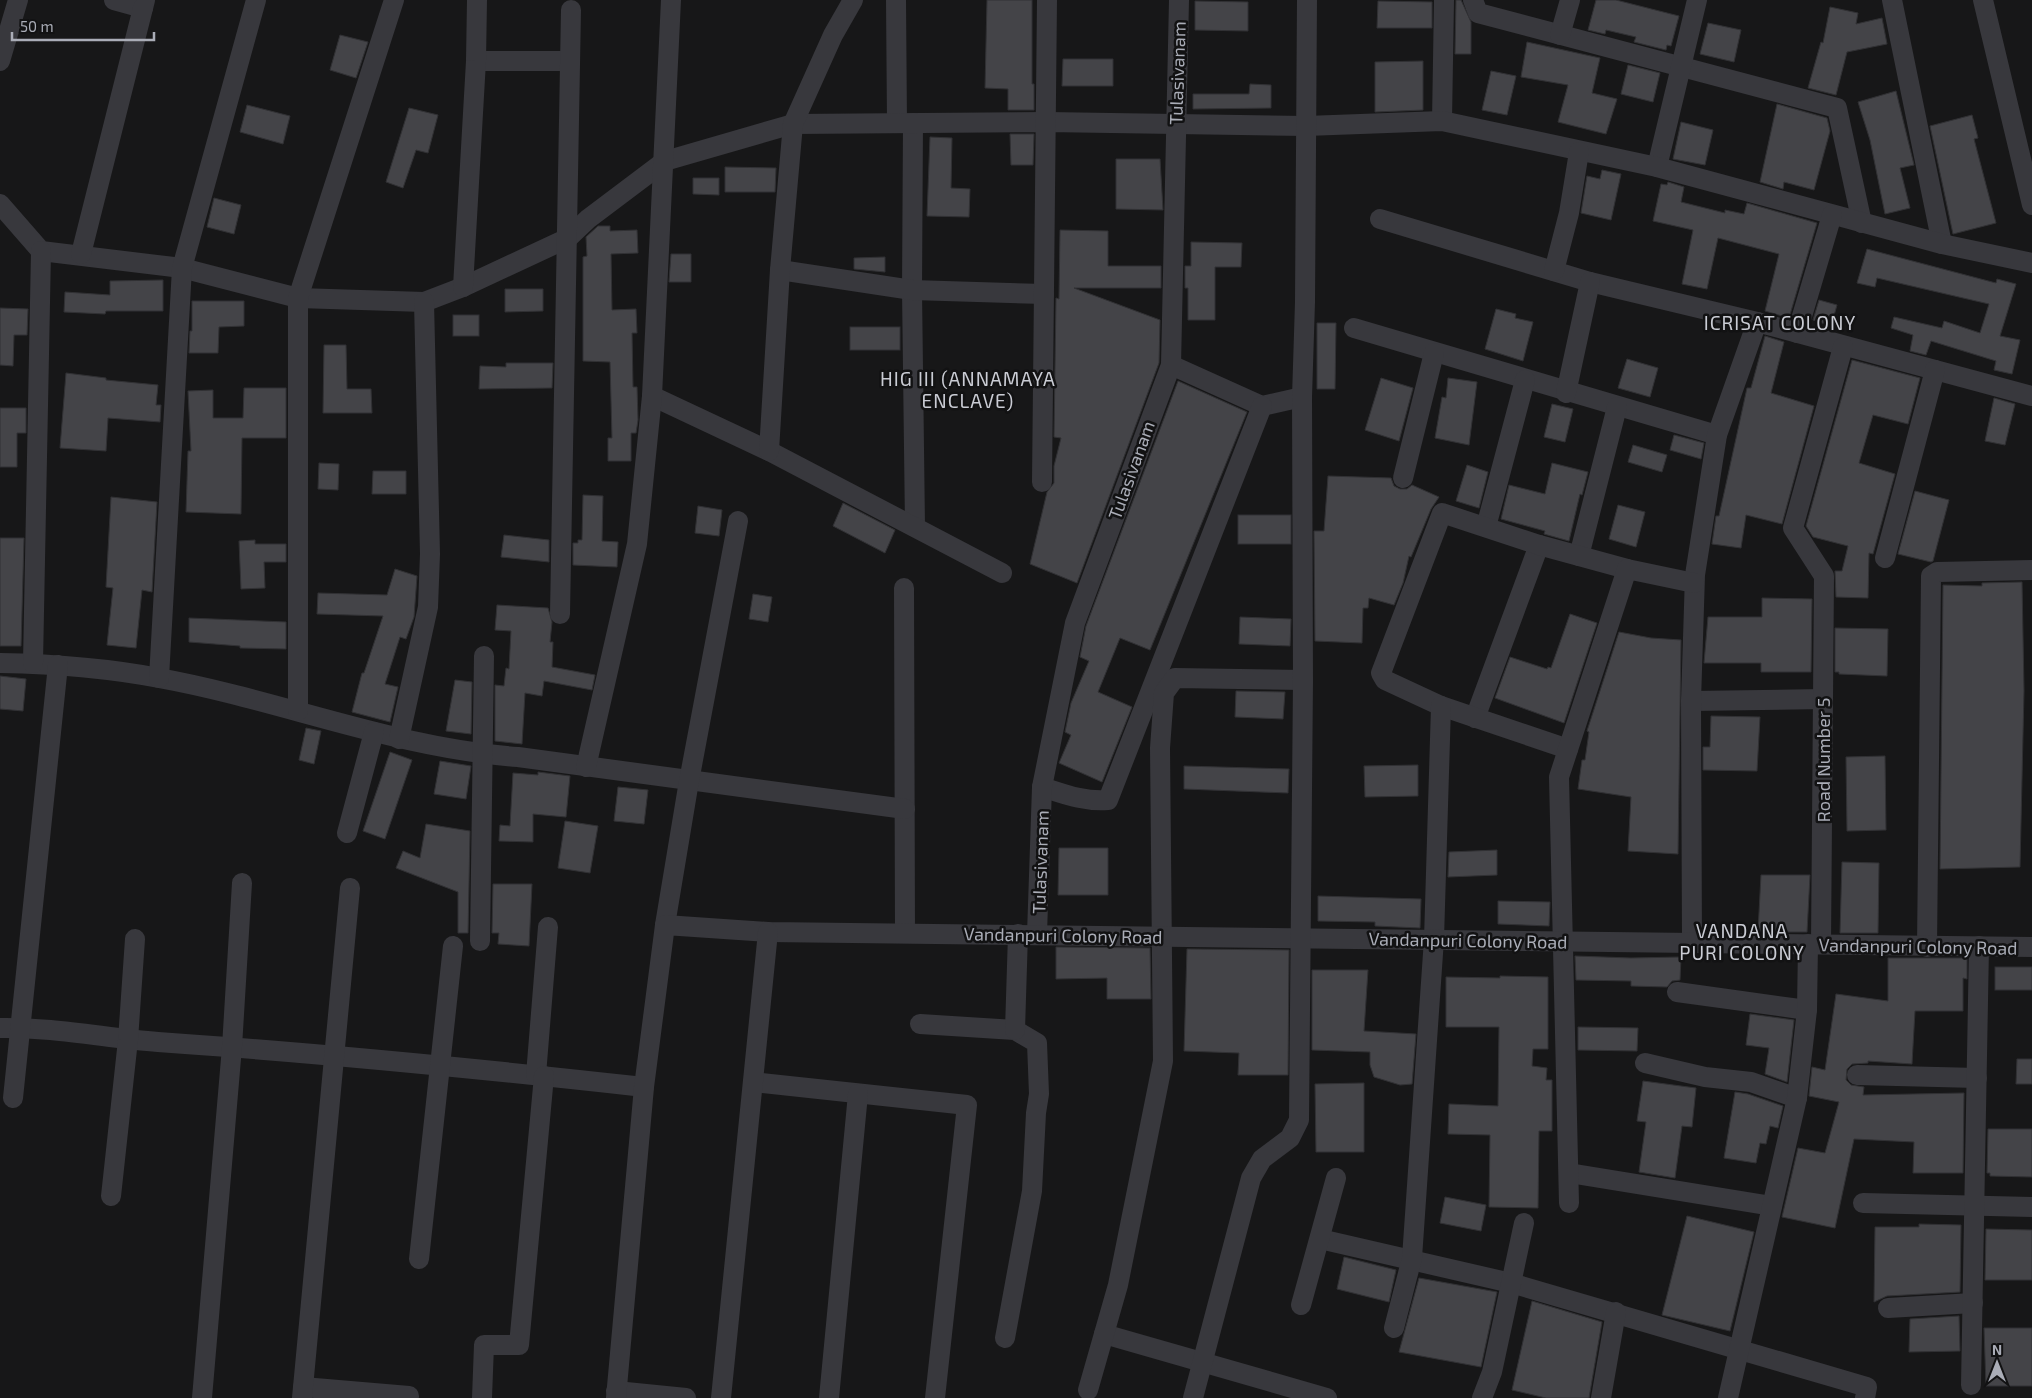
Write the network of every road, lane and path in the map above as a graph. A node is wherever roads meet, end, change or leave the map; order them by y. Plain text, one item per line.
1 (18, 0) edge
2 (114, 0) edge
3 (256, 0) edge
4 (394, 0) edge
5 (477, 0) edge
6 (671, 0) edge
7 (853, 0) edge
8 (896, 0) edge
9 (1047, 0) edge
10 (1179, 0) edge
11 (1307, 0) edge
12 (1444, 0) edge
13 (1473, 0) edge
14 (1570, 0) edge
15 (1698, 0) edge
16 (1892, 0) edge
17 (1983, 0) edge
18 (144, 4) edge
19 (571, 10) dead end
20 (1560, 35) junction
21 (0, 61) edge
22 (476, 61) junction
23 (569, 61) junction
24 (1680, 67) junction
25 (1442, 121) junction
26 (1047, 122) junction
27 (905, 123) junction
28 (1176, 123) junction
29 (793, 124) junction
30 (1306, 126) junction
31 (1578, 152) junction
32 (664, 161) junction
33 (1657, 167) junction
34 (0, 204) edge
35 (2032, 204) edge
36 (1832, 215) junction
37 (1380, 219) dead end
38 (1862, 223) junction
39 (568, 238) junction
40 (1942, 244) junction
41 (41, 251) junction
42 (81, 254) junction
43 (2032, 263) edge
44 (182, 268) junction
45 (780, 270) junction
46 (1554, 271) junction
47 (1590, 282) junction
48 (463, 287) junction
49 (912, 290) junction
50 (1044, 294) junction
51 (298, 298) junction
52 (424, 302) junction
53 (1757, 322) junction
54 (1354, 328) dead end
55 (1797, 333) junction
56 (1843, 347) junction
57 (1434, 353) junction
58 (1171, 365) junction
59 (1935, 370) junction
60 (1525, 380) junction
61 (1566, 393) junction
62 (652, 396) junction
63 (2032, 396) edge
64 (1302, 397) junction
65 (1262, 406) junction
66 (1617, 407) junction
67 (1717, 435) junction
68 (769, 452) junction
69 (1403, 478) dead end
70 (1042, 482) dead end
71 (738, 521) dead end
72 (914, 527) junction
73 (1486, 527) junction
74 (1538, 545) junction
75 (1578, 556) junction
76 (1885, 558) dead end
77 (1627, 569) junction
78 (2032, 570) edge
79 (1002, 573) dead end
80 (1694, 583) junction
81 (904, 588) dead end
82 (560, 614) dead end
83 (484, 656) dead end
84 (0, 663) edge
85 (33, 663) junction
86 (58, 665) junction
87 (159, 678) junction
88 (1303, 680) junction
89 (1823, 699) junction
90 (1691, 701) junction
91 (1441, 706) junction
92 (298, 711) junction
93 (1475, 718) junction
94 (374, 732) junction
95 (399, 739) junction
96 (1568, 749) junction
97 (484, 754) junction
98 (586, 767) junction
99 (689, 781) junction
100 (1042, 787) junction
101 (906, 809) junction
102 (347, 833) dead end
103 (242, 883) dead end
104 (350, 888) dead end
105 (664, 925) junction
106 (548, 927) dead end
107 (768, 932) junction
108 (904, 932) junction
109 (1028, 934) junction
110 (1163, 936) junction
111 (1302, 938) junction
112 (134, 939) dead end
113 (1434, 939) junction
114 (480, 941) dead end
115 (1563, 941) junction
116 (1692, 943) junction
117 (1815, 944) junction
118 (453, 946) dead end
119 (1979, 946) junction
120 (1927, 947) junction
121 (2032, 947) edge
122 (1677, 992) dead end
123 (1807, 1010) junction
124 (920, 1024) dead end
125 (10, 1027) edge
126 (1014, 1030) junction
127 (128, 1040) junction
128 (232, 1047) junction
129 (336, 1056) junction
130 (1646, 1063) dead end
131 (439, 1066) junction
132 (1857, 1075) dead end
133 (540, 1076) junction
134 (1977, 1078) junction
135 (753, 1082) junction
136 (644, 1087) junction
137 (858, 1094) junction
138 (13, 1098) dead end
139 (1797, 1098) junction
140 (1568, 1172) junction
141 (1336, 1178) dead end
142 (111, 1196) dead end
143 (1569, 1202) dead end
144 (1863, 1202) dead end
145 (1974, 1205) junction
146 (1772, 1206) junction
147 (2032, 1207) edge
148 (1524, 1223) dead end
149 (1320, 1239) junction
150 (1412, 1258) junction
151 (419, 1259) dead end
152 (1511, 1283) junction
153 (1973, 1303) junction
154 (1301, 1306) dead end
155 (1888, 1308) dead end
156 (1616, 1312) junction
157 (1394, 1328) dead end
158 (1104, 1334) junction
159 (1005, 1338) dead end
160 (1739, 1350) junction
161 (1203, 1363) junction
162 (1971, 1385) dead end
163 (1088, 1390) dead end
164 (303, 1392) edge
165 (616, 1395) edge
166 (409, 1396) dead end
167 (202, 1398) edge
168 (482, 1398) edge
169 (686, 1398) edge
170 (721, 1398) edge
171 (829, 1398) edge
172 (935, 1398) edge
173 (1193, 1398) edge
174 (1327, 1398) edge
175 (1482, 1398) edge
176 (1601, 1398) edge
177 (1728, 1398) edge
178 (1864, 1398) edge

1 - 21 street
2 - 18 street
3 - 44 street
4 - 51 street
5 - 22 street
6 - 32 street
7 - 29 street
8 - 27 street
9 - 26 street
10 - 28 street, Tulasivanam
11 - 30 street
12 - 25 street
13 - 20 street
14 - 20 street
15 - 24 street
16 - 40 street
17 - 35 street
18 - 42 street
19 - 23 street
20 - 24 street
22 - 23 street
22 - 48 street
23 - 39 street
24 - 33 street
24 - 38 street
25 - 30 street
25 - 31 street
26 - 27 street
26 - 28 street
26 - 50 street
27 - 29 street
27 - 49 street
28 - 30 street
28 - 58 street, Tulasivanam
29 - 32 street
29 - 45 street
30 - 64 street
31 - 33 street
31 - 46 street
32 - 39 street
32 - 62 street
33 - 36 street
34 - 41 street
36 - 38 street
36 - 55 street
37 - 46 street
38 - 40 street
39 - 48 street
39 - 82 street
40 - 43 street
41 - 42 street
41 - 85 street
42 - 44 street
44 - 51 street
44 - 87 street
45 - 49 street
45 - 68 street
46 - 47 street
47 - 53 street
47 - 61 street
48 - 52 street
49 - 50 street
49 - 72 street
50 - 70 street
51 - 52 street
51 - 92 street
52 - 95 street
53 - 55 street
53 - 67 street
54 - 57 street
55 - 56 street
56 - 59 street
56 - 89 street, Road Number 5
57 - 60 street
57 - 69 street
58 - 65 street
58 - 100 street, Tulasivanam
59 - 63 street
59 - 76 street
60 - 61 street
60 - 73 street
61 - 66 street
62 - 68 street
62 - 98 street
64 - 65 street
64 - 88 street
65 - 100 street
66 - 67 street
66 - 75 street
67 - 80 street
68 - 72 street
71 - 99 street
72 - 79 street
73 - 74 street
73 - 91 street
74 - 75 street
74 - 93 street
75 - 77 street
77 - 80 street
77 - 96 street
78 - 120 street
80 - 90 street
81 - 101 street
83 - 97 street
84 - 85 street
85 - 86 street
86 - 87 street
86 - 125 street
87 - 92 street
88 - 110 street
88 - 111 street
89 - 90 street
89 - 117 street, Road Number 5
90 - 116 street
91 - 93 street
91 - 113 street
92 - 94 street
93 - 96 street
94 - 95 street
94 - 102 street
95 - 97 street
96 - 115 street
97 - 98 street
97 - 114 street
98 - 99 street
99 - 101 street
99 - 105 street
100 - 109 street, Tulasivanam
101 - 108 street
103 - 128 street
104 - 129 street
105 - 107 street, Vandanpuri Colony Road
105 - 136 street
106 - 133 street
107 - 108 street, Vandanpuri Colony Road
107 - 135 street
108 - 109 street, Vandanpuri Colony Road
109 - 110 street, Vandanpuri Colony Road
109 - 126 street, Tulasivanam
110 - 111 street, Vandanpuri Colony Road
110 - 158 street
111 - 113 street, Vandanpuri Colony Road
111 - 161 street
112 - 127 street
113 - 115 street, Vandanpuri Colony Road
113 - 150 street
115 - 116 street, Vandanpuri Colony Road
115 - 140 street
116 - 117 street, Vandanpuri Colony Road
117 - 120 street, Vandanpuri Colony Road
117 - 123 street, Road Number 5
118 - 131 street
119 - 120 street, Vandanpuri Colony Road
119 - 121 street, Vandanpuri Colony Road
119 - 134 street
122 - 123 street
123 - 139 street, Road Number 5
124 - 126 street
125 - 127 street
125 - 138 street
126 - 159 street
127 - 128 street
127 - 142 street
128 - 129 street
128 - 167 street
129 - 131 street
129 - 164 street
130 - 139 street
131 - 133 street
131 - 151 street
132 - 134 street
133 - 136 street
133 - 168 street
134 - 145 street
135 - 137 street
135 - 170 street
136 - 165 street
137 - 171 street
137 - 172 street
139 - 146 street, Road Number 5
140 - 143 street
140 - 146 street
141 - 149 street
144 - 145 street
145 - 147 street
145 - 153 street
146 - 160 street, Road Number 5
148 - 152 street
149 - 150 street
149 - 154 street
150 - 152 street
150 - 157 street
152 - 156 street
152 - 175 street
153 - 155 street
153 - 162 street
156 - 160 street
156 - 176 street
158 - 161 street
158 - 163 street
160 - 177 street, Road Number 5
160 - 178 street
161 - 173 street
161 - 174 street
164 - 166 street
165 - 169 street

